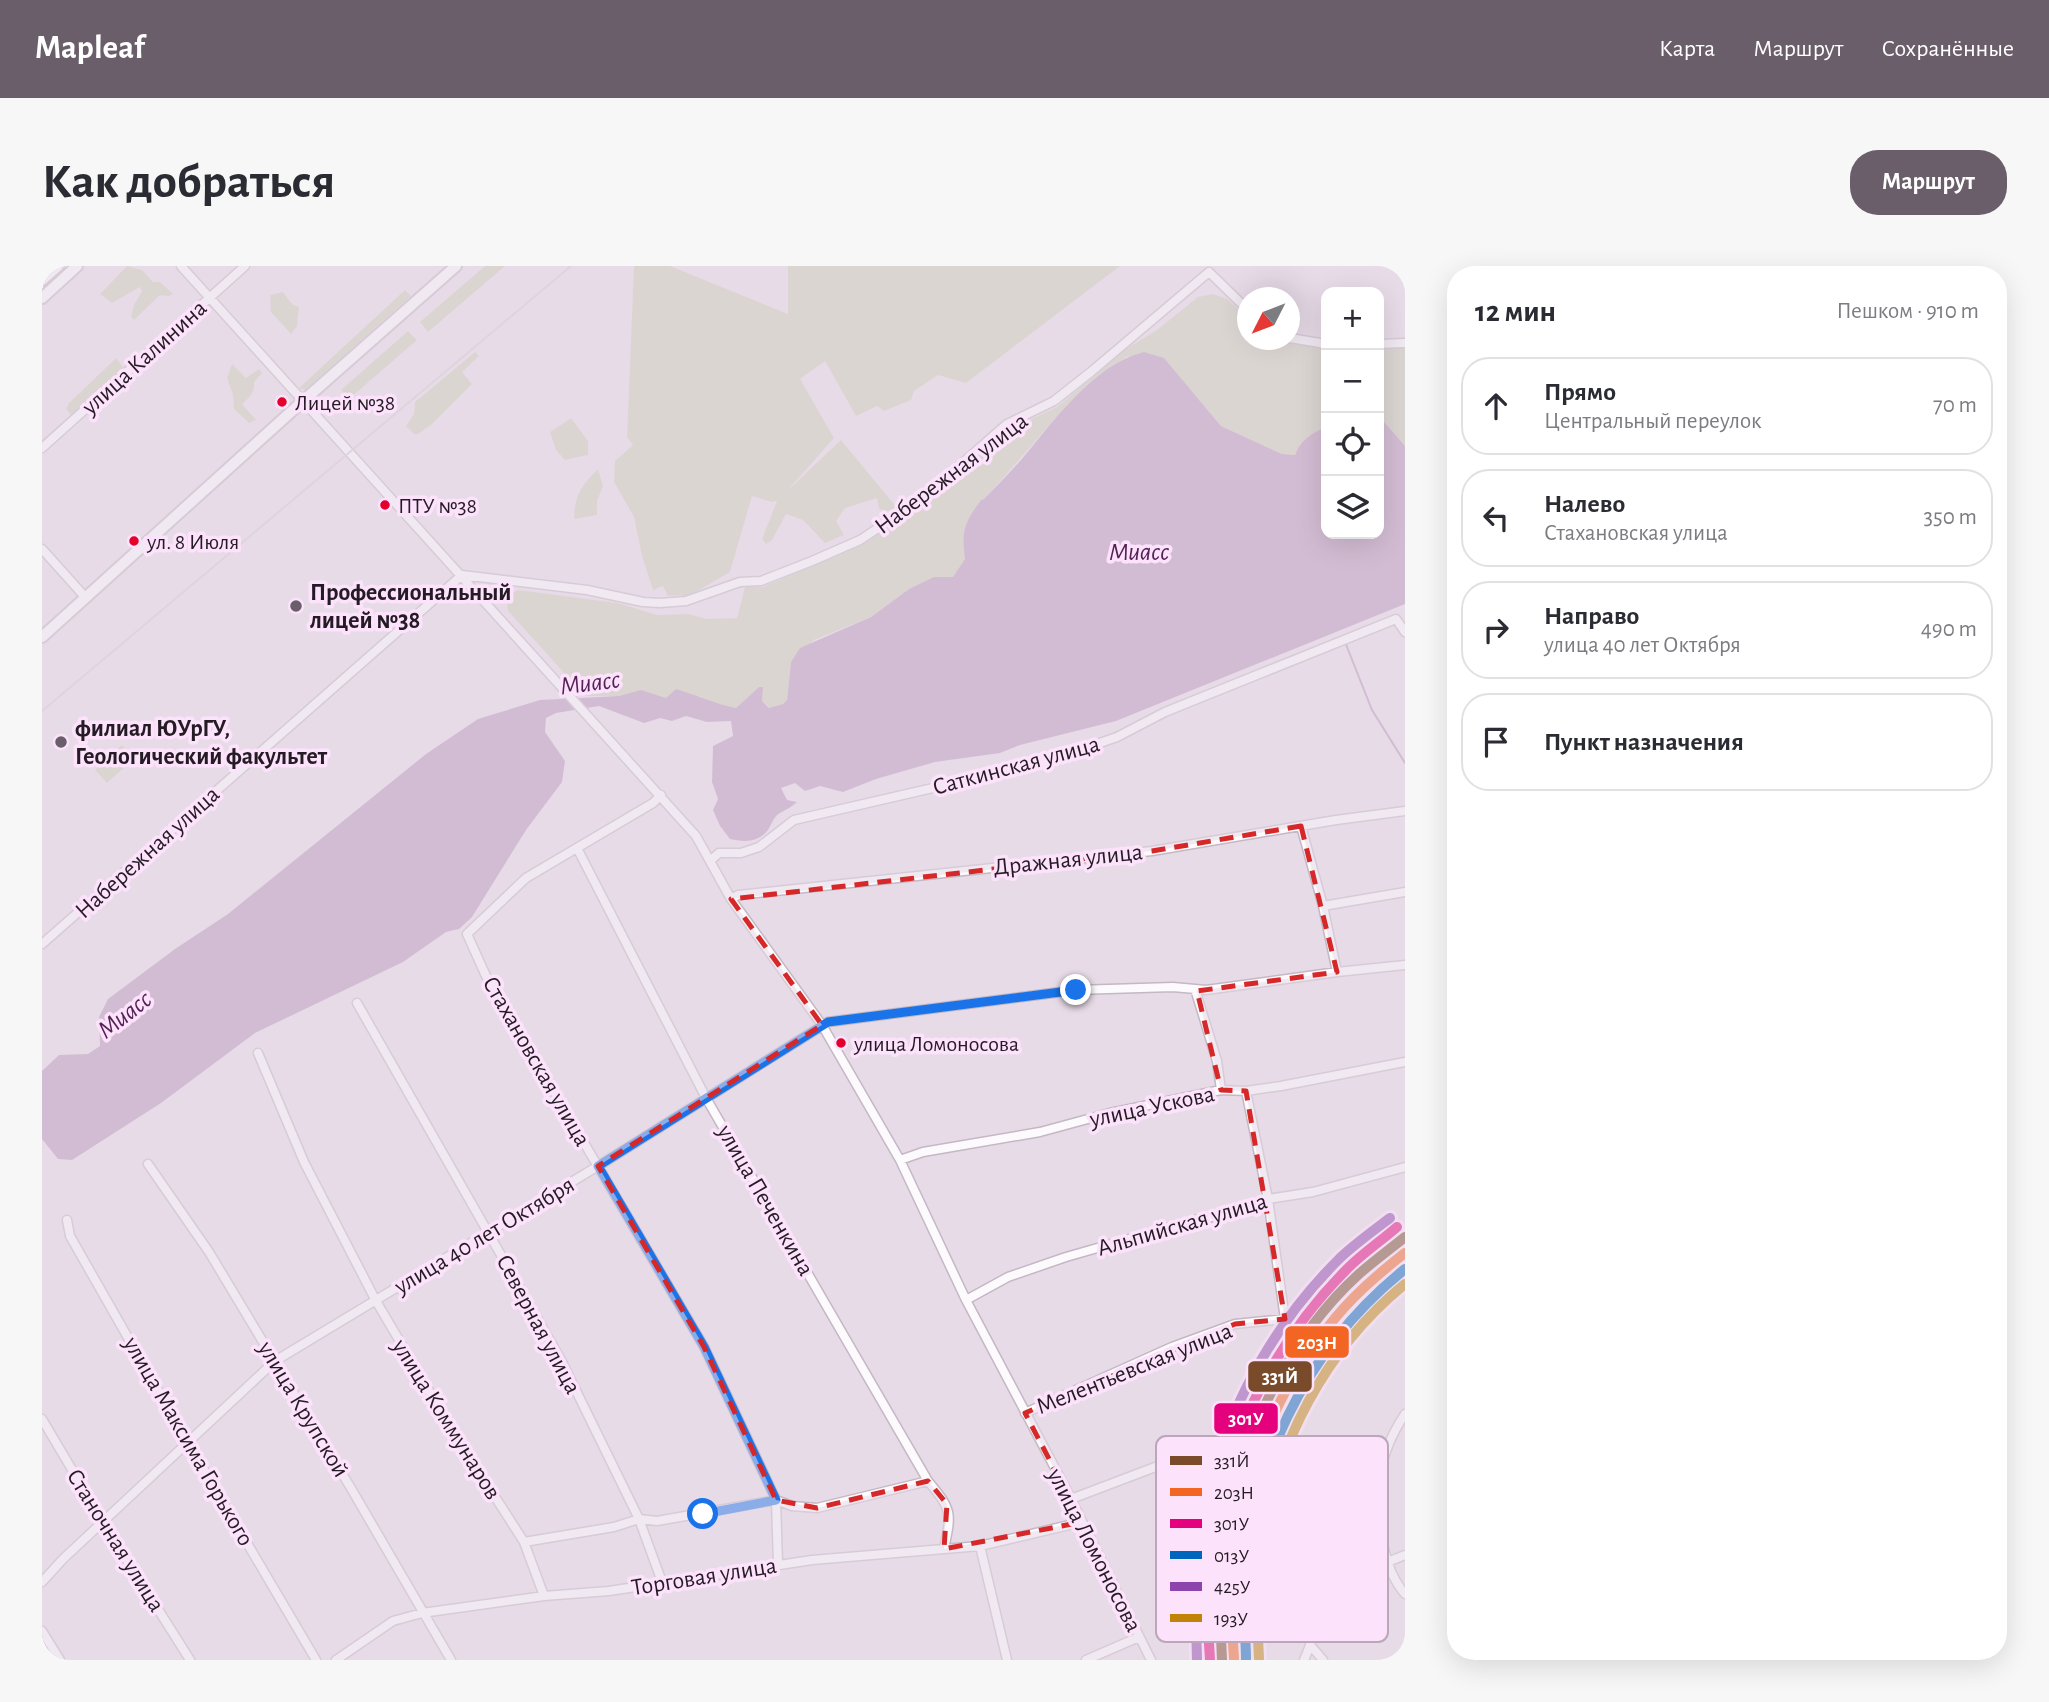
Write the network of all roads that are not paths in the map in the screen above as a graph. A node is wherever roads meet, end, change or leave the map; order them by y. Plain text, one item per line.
1 (58, 266) edge
2 (77, 266) edge
3 (181, 266) edge
4 (245, 266) edge
5 (456, 266) edge
6 (42, 280) edge
7 (42, 298) edge
8 (210, 298) junction
9 (1237, 299) edge
10 (1300, 340) edge
11 (1321, 343) edge
12 (1405, 343) edge
13 (1384, 344) edge
14 (303, 401) junction
15 (42, 448) edge
16 (42, 550) edge
17 (462, 575) junction
18 (86, 598) junction
19 (1405, 632) edge
20 (42, 638) edge
21 (662, 796) junction
22 (1405, 811) edge
23 (1301, 826) junction
24 (577, 848) junction
25 (711, 860) junction
26 (1405, 891) edge
27 (731, 898) junction
28 (1323, 906) junction
29 (42, 944) edge
30 (1405, 965) edge
31 (1337, 971) junction
32 (1195, 989) junction
33 (357, 1003) dead end
34 (822, 1026) junction
35 (258, 1053) dead end
36 (1405, 1062) edge
37 (1221, 1090) junction
38 (1246, 1091) junction
39 (706, 1098) junction
40 (900, 1160) junction
41 (148, 1164) dead end
42 (598, 1166) junction
43 (1405, 1167) edge
44 (1268, 1199) junction
45 (67, 1220) dead end
46 (489, 1232) junction
47 (966, 1300) junction
48 (376, 1301) junction
49 (275, 1361) junction
50 (1025, 1413) junction
51 (1405, 1414) edge
52 (42, 1419) edge
53 (188, 1443) junction
54 (1388, 1447) edge
55 (1156, 1467) edge
56 (928, 1481) junction
57 (1071, 1499) junction
58 (776, 1500) junction
59 (639, 1519) junction
60 (103, 1522) junction
61 (1082, 1522) junction
62 (524, 1542) junction
63 (980, 1546) junction
64 (944, 1549) junction
65 (1405, 1555) edge
66 (1388, 1563) edge
67 (778, 1564) junction
68 (1388, 1566) edge
69 (42, 1582) edge
70 (662, 1582) junction
71 (1405, 1594) edge
72 (544, 1596) junction
73 (422, 1613) junction
74 (42, 1631) edge
75 (1139, 1637) junction
76 (1312, 1642) edge
77 (1311, 1646) junction
78 (60, 1660) edge
79 (190, 1660) edge
80 (316, 1660) edge
81 (336, 1660) edge
82 (451, 1660) edge
83 (1007, 1660) edge
84 (1086, 1660) edge
85 (1151, 1660) edge
86 (1304, 1660) edge
87 (1323, 1660) edge

1 - 6 main road
2 - 7 main road
3 - 8 street, улица Ломоносова
4 - 8 street, улица Калинина
5 - 14 main road
8 - 14 street, улица Ломоносова
8 - 15 street, улица Калинина
9 - 17 street, Набережная улица
10 - 11 street
12 - 13 street
14 - 17 street, улица Ломоносова
14 - 18 main road
16 - 18 street
17 - 21 street, улица Ломоносова
17 - 29 street, Набережная улица
18 - 20 main road
19 - 25 street, Саткинская улица
21 - 24 street
21 - 25 street, улица Ломоносова
22 - 23 street, Дражная улица
23 - 27 street, Дражная улица
23 - 28 street
24 - 39 street, улица Печенкина
24 - 42 street, Стахановская улица
25 - 27 street, улица Ломоносова
26 - 28 street
27 - 34 street, улица Ломоносова
28 - 31 street
30 - 31 street, улица 40 лет Октября
31 - 32 street, улица 40 лет Октября
32 - 34 street, улица 40 лет Октября
32 - 37 street
33 - 46 street, Северная улица
34 - 39 street, улица 40 лет Октября
34 - 40 street, улица Ломоносова
35 - 48 street, улица Коммунаров
36 - 38 street, улица Ускова
37 - 38 street, улица Ускова
37 - 40 street, улица Ускова
38 - 44 street
39 - 42 street, улица 40 лет Октября
39 - 56 street, улица Печенкина
40 - 47 street, улица Ломоносова
41 - 49 street, улица Крупской
42 - 46 street, улица 40 лет Октября
42 - 58 street, Стахановская улица
43 - 44 street, Альпийская улица
44 - 47 street, Альпийская улица
44 - 50 street, Мелентьевская улица
45 - 53 street, улица Максима Горького
46 - 48 street, улица 40 лет Октября
46 - 59 street, Северная улица
47 - 50 street, улица Ломоносова
48 - 49 street, улица 40 лет Октября
48 - 62 street, улица Коммунаров
49 - 53 street, улица 40 лет Октября
49 - 73 street, улица Крупской
50 - 57 street, улица Ломоносова
51 - 54 street
52 - 60 street, Станочная улица
53 - 60 street, улица 40 лет Октября
53 - 80 street, улица Максима Горького
55 - 57 street
56 - 58 street
56 - 64 street, улица Печенкина
57 - 61 street, улица Ломоносова
58 - 59 street
58 - 67 street, Стахановская улица
59 - 62 street
59 - 70 street, Северная улица
60 - 69 street, улица 40 лет Октября
60 - 79 street, Станочная улица
61 - 63 street, Торговая улица
61 - 75 street, улица Ломоносова
62 - 72 street, улица Коммунаров
63 - 64 street, Торговая улица
63 - 83 street
64 - 67 street, Торговая улица
65 - 66 street
67 - 70 street, Торговая улица
68 - 71 street
70 - 72 street, Торговая улица
72 - 73 street, Торговая улица
73 - 81 street, Торговая улица
73 - 82 street, улица Крупской
74 - 78 street
75 - 84 street
75 - 85 street, улица Ломоносова
76 - 77 street
77 - 86 street
77 - 87 street

